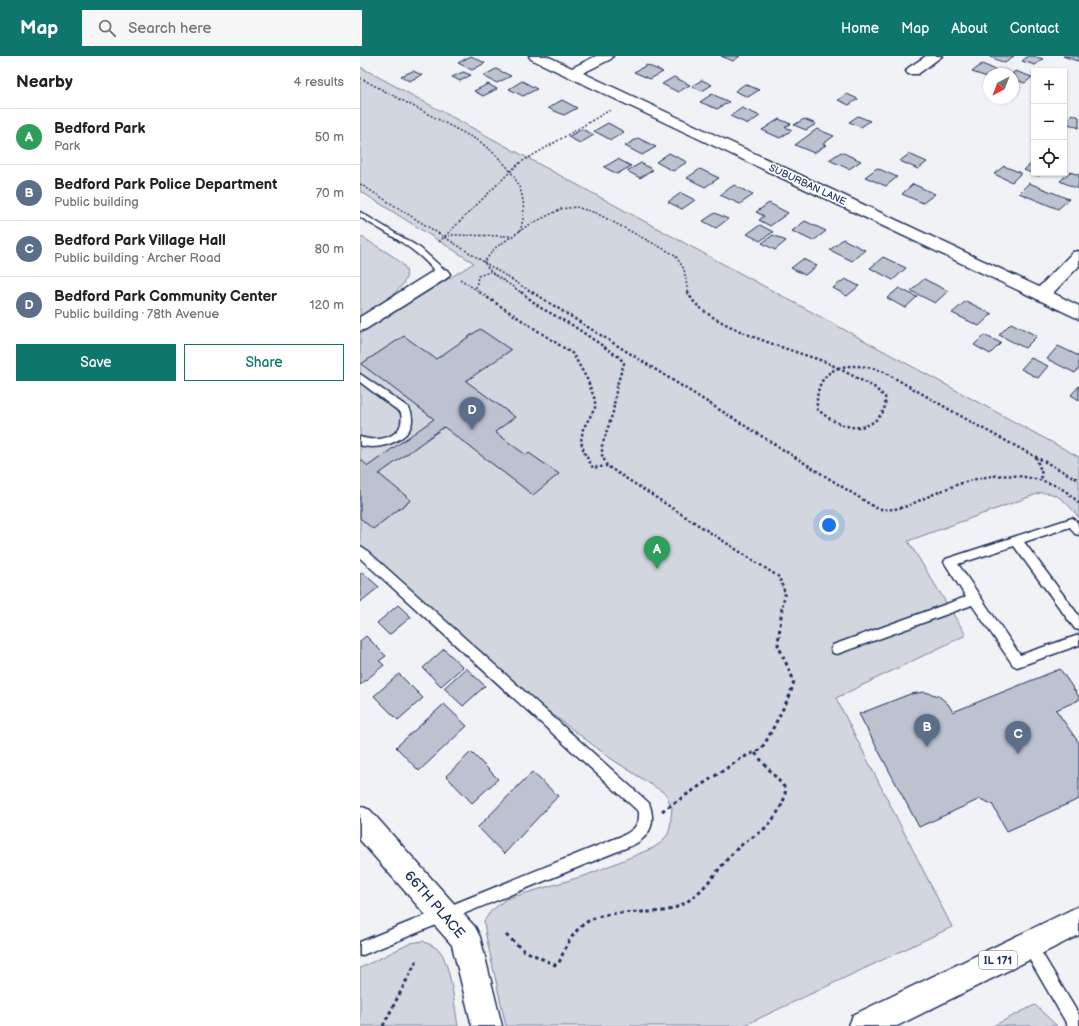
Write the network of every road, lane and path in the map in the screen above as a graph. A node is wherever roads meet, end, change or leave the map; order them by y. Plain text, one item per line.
1 (536, 56) edge
2 (606, 56) edge
3 (934, 56) edge
4 (913, 71) dead end
5 (573, 73) junction
6 (360, 78) edge
7 (613, 108) dead end
8 (510, 171) junction
9 (360, 184) edge
10 (360, 214) edge
11 (518, 233) junction
12 (513, 236) junction
13 (443, 237) junction
14 (440, 242) dead end
15 (1079, 256) edge
16 (484, 262) junction
17 (491, 272) junction
18 (441, 274) joint
19 (461, 279) dead end
20 (476, 288) junction
21 (1042, 295) junction
22 (1079, 313) edge
23 (360, 325) edge
24 (838, 368) junction
25 (360, 377) edge
26 (360, 441) edge
27 (1036, 457) junction
28 (606, 466) junction
29 (1041, 480) junction
30 (1079, 480) edge
31 (1079, 504) edge
32 (1076, 526) edge
33 (1016, 540) junction
34 (360, 551) edge
35 (974, 599) junction
36 (1079, 625) edge
37 (1079, 640) edge
38 (837, 649) dead end
39 (755, 753) junction
40 (360, 820) edge
41 (646, 820) junction
42 (445, 914) junction
43 (1079, 920) edge
44 (506, 935) dead end
45 (1029, 945) junction
46 (360, 949) edge
47 (417, 960) dead end
48 (383, 1026) edge
49 (487, 1026) edge
50 (864, 1026) edge
51 (1077, 1026) edge

1 - 5 street, SUBURBAN LANE
2 - 5 street
3 - 4 street
5 - 21 street, SUBURBAN LANE
6 - 8 path
7 - 8 path
8 - 11 path
8 - 13 path
9 - 13 path
10 - 18 lane
11 - 12 path
11 - 24 path
12 - 13 path
12 - 16 path
13 - 14 path
13 - 16 path
15 - 21 street
16 - 17 path
16 - 29 path
17 - 20 path
17 - 28 path
18 - 23 street
19 - 20 path
20 - 28 path
21 - 22 street, SUBURBAN LANE
24 - 24 path
24 - 27 path
25 - 26 lane
27 - 29 path
27 - 30 path
28 - 39 path
29 - 31 path
32 - 33 lane
33 - 35 lane
33 - 36 lane
34 - 41 lane
35 - 37 lane
35 - 38 lane
39 - 41 path
39 - 44 path
40 - 42 street, 66TH PLACE
41 - 42 lane
42 - 46 lane
42 - 49 street, 66TH PLACE
43 - 45 street, IL 171
45 - 50 street, IL 171
45 - 51 lane
47 - 48 path

